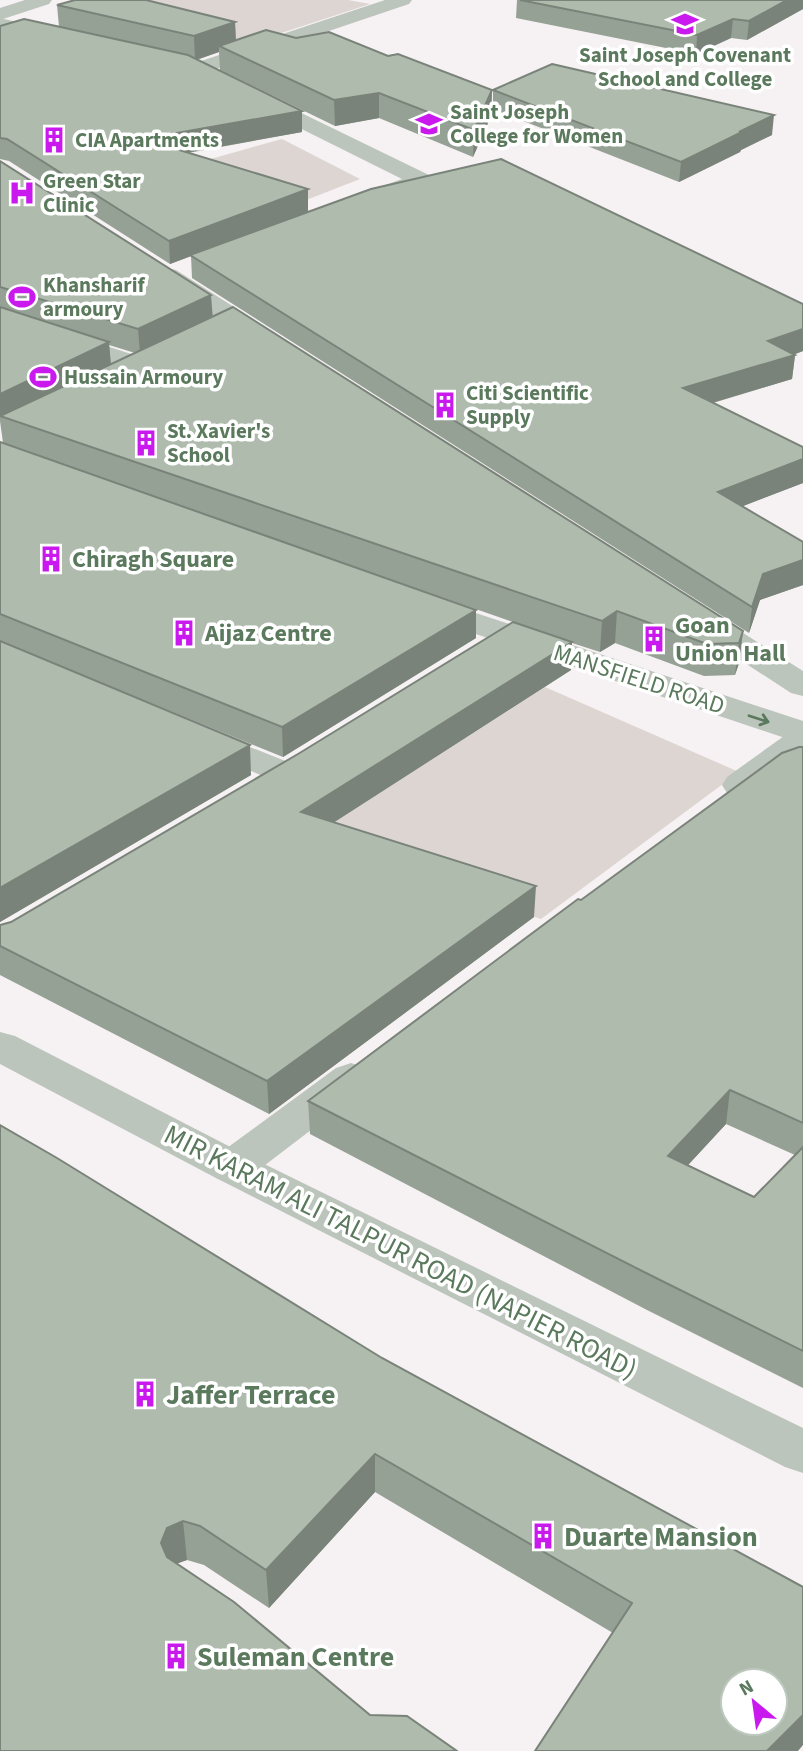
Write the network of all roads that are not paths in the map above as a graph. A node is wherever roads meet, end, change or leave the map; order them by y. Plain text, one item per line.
1 (43, 0) edge
2 (403, 0) edge
3 (0, 14) edge
4 (0, 24) edge
5 (77, 42) edge
6 (358, 204) edge
7 (169, 268) edge
8 (0, 320) edge
9 (291, 355) edge
10 (106, 383) edge
11 (405, 599) edge
12 (678, 606) edge
13 (508, 636) junction
14 (473, 658) edge
15 (803, 686) edge
16 (173, 727) edge
17 (803, 736) edge
18 (249, 795) edge
19 (715, 804) edge
20 (0, 1046) edge
21 (375, 1060) edge
22 (232, 1167) junction
23 (803, 1452) edge

1 - 3 street
2 - 6 street
4 - 5 street
7 - 9 street
8 - 10 street
11 - 13 street, MANSFIELD ROAD
12 - 15 street
13 - 14 street
13 -> 17 street, MANSFIELD ROAD
16 - 18 street
17 - 19 street
20 - 22 street, MIR KARAM ALI TALPUR ROAD (NAPIER ROAD)
21 - 22 street
22 - 23 street, MIR KARAM ALI TALPUR ROAD (NAPIER ROAD)

